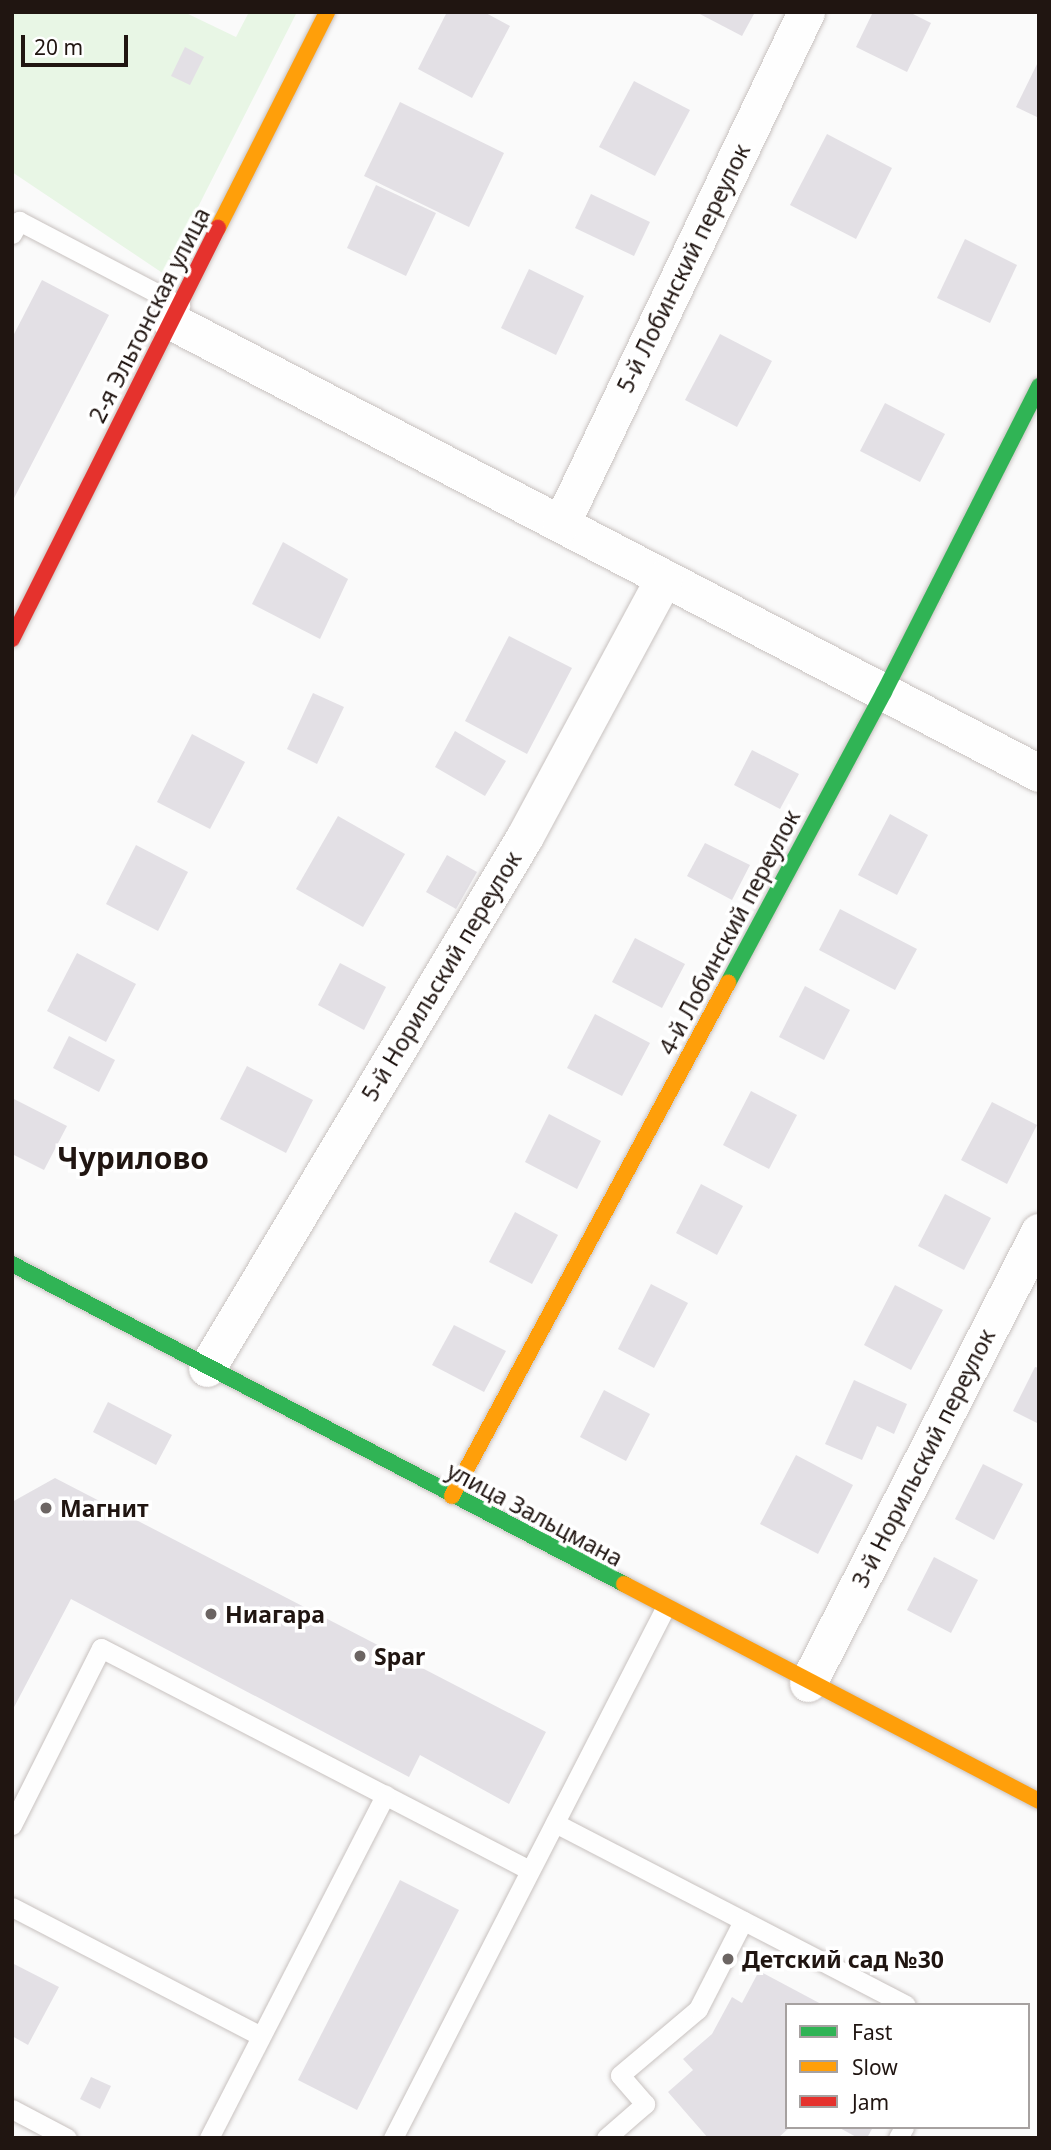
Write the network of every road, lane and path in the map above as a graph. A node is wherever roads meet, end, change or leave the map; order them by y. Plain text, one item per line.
1 (327, 12) edge
2 (806, 12) edge
3 (12, 234) edge
4 (175, 313) junction
5 (1039, 386) edge
6 (561, 524) junction
7 (664, 578) junction
8 (12, 639) edge
9 (884, 692) junction
10 (1039, 773) edge
11 (1039, 1232) edge
12 (12, 1264) edge
13 (207, 1368) junction
14 (452, 1496) junction
15 (665, 1608) junction
16 (808, 1683) junction
17 (385, 1795) junction
18 (1039, 1801) edge
19 (555, 1823) junction
20 (12, 1825) edge
21 (530, 1870) junction
22 (12, 1907) edge
23 (743, 1921) junction
24 (902, 2003) edge
25 (261, 2036) junction
26 (12, 2109) edge
27 (67, 2138) edge
28 (209, 2138) edge
29 (393, 2138) edge
30 (606, 2138) edge

1 - 4 street, 2-я Эльтонская улица
2 - 6 street, 5-й Лобинский переулок
3 - 4 lane
4 - 6 street
4 - 8 street, 2-я Эльтонская улица
5 - 9 street, 4-й Лобинский переулок
6 - 7 street
7 - 9 street
7 - 13 street, 5-й Норильский переулок
9 - 10 street
9 - 14 street, 4-й Лобинский переулок
11 - 16 street, 3-й Норильский переулок
12 - 13 street, улица Зальцмана
13 - 14 street, улица Зальцмана
14 - 15 street, улица Зальцмана
15 - 16 street, улица Зальцмана
15 - 19 lane
16 - 18 street, улица Зальцмана
17 - 20 lane
17 - 21 lane
17 - 25 lane
19 - 21 lane
19 - 23 lane
21 - 29 lane
22 - 25 lane
23 - 24 lane
23 - 30 lane
25 - 28 lane
26 - 27 lane

